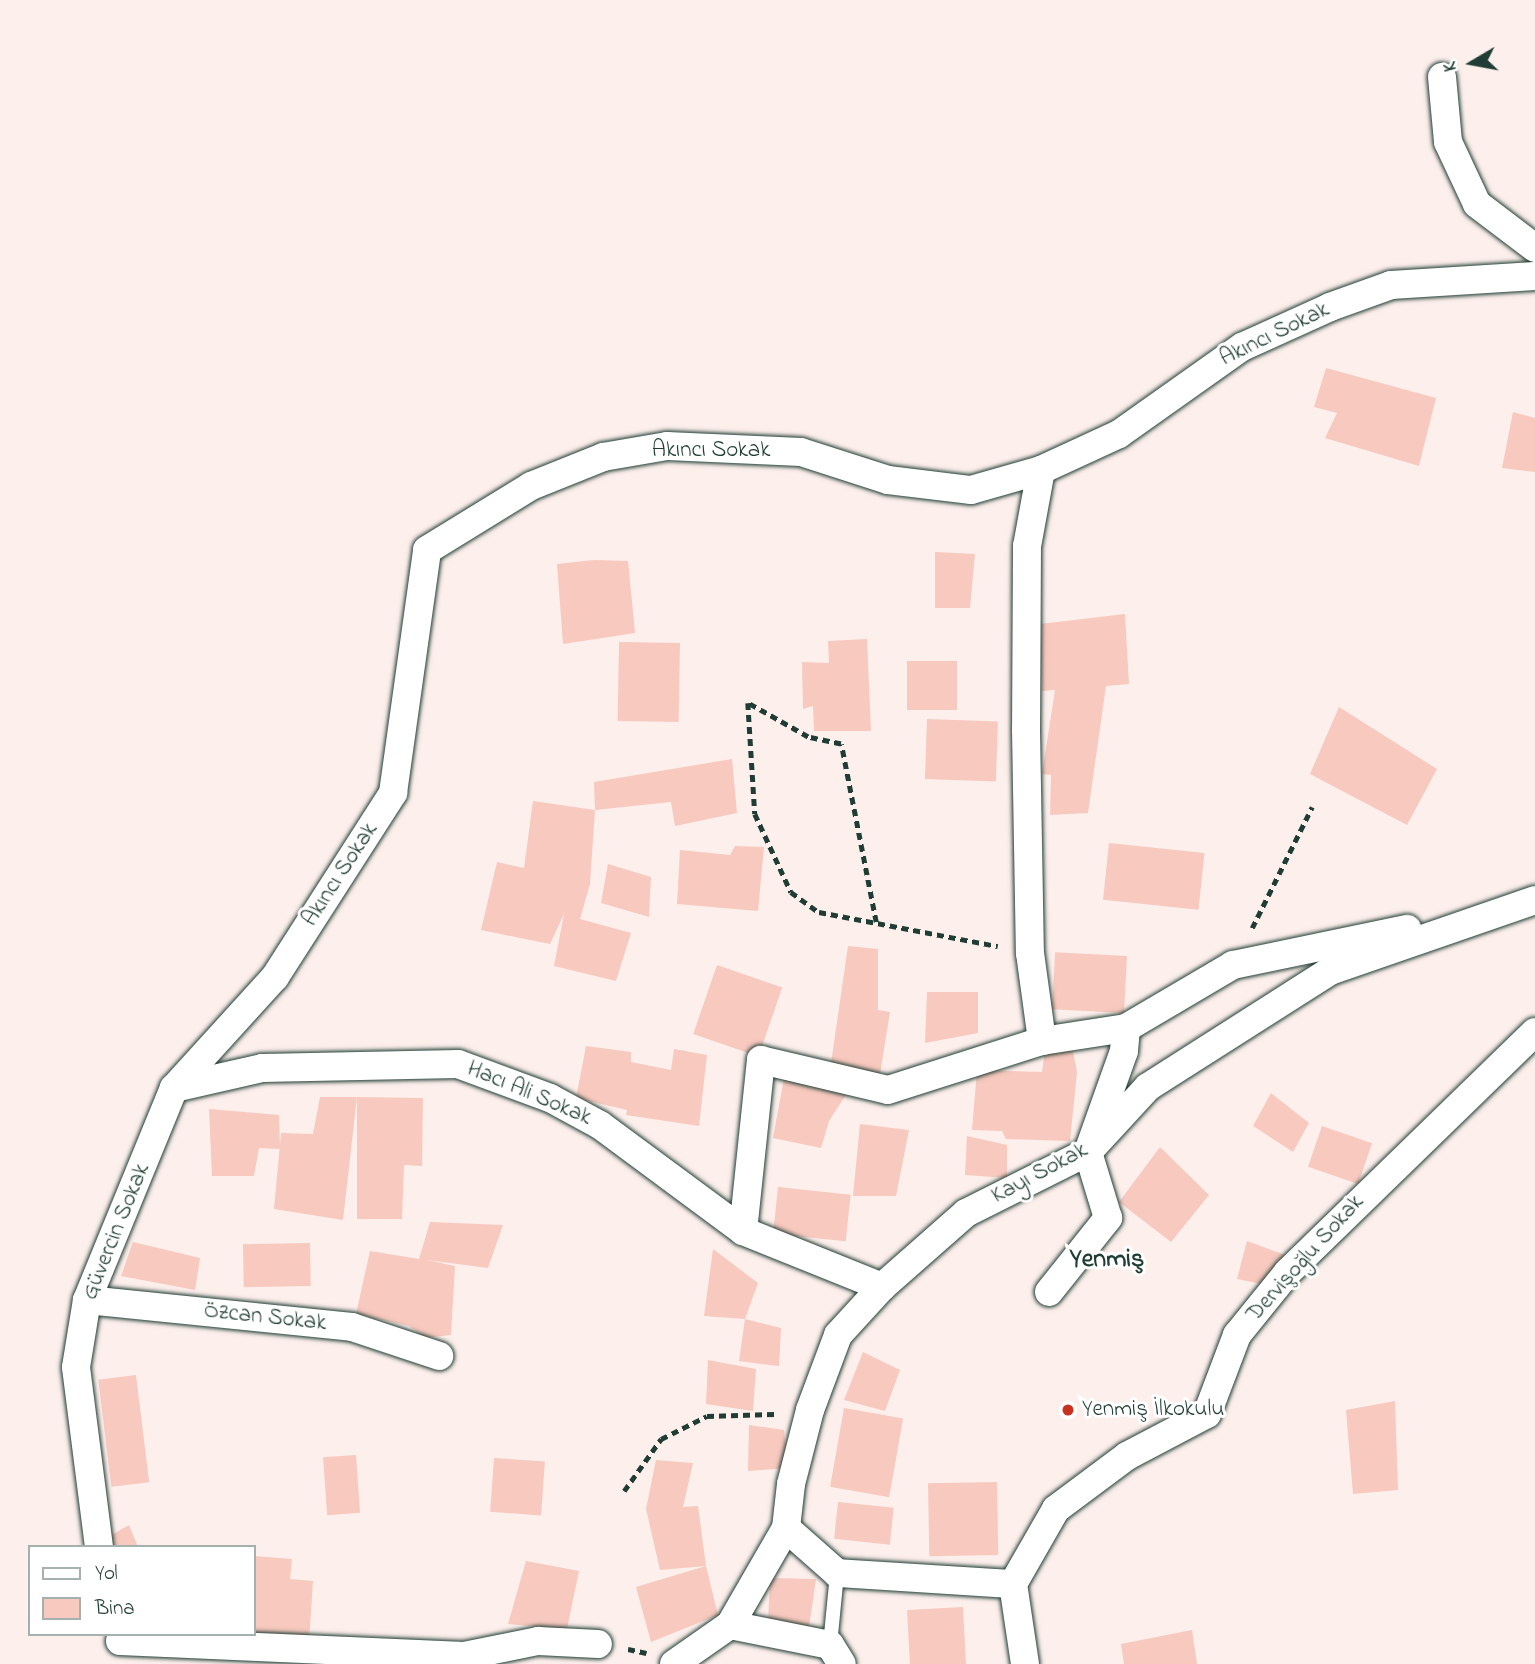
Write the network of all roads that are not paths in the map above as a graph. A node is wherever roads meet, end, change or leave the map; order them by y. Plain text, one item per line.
1 (1442, 77) dead end
2 (1535, 248) edge
3 (1535, 276) edge
4 (1041, 470) junction
5 (1529, 902) edge
6 (1126, 1028) junction
7 (1535, 1032) edge
8 (1042, 1041) junction
9 (174, 1088) junction
10 (1088, 1152) junction
11 (743, 1231) junction
12 (882, 1287) junction
13 (1049, 1292) dead end
14 (87, 1300) junction
15 (439, 1356) dead end
16 (786, 1528) junction
17 (99, 1545) edge
18 (837, 1573) junction
19 (1013, 1584) junction
20 (730, 1625) junction
21 (598, 1644) road end
22 (124, 1646) edge
23 (836, 1655) edge
24 (676, 1661) edge
25 (1025, 1664) edge

1 - 2 street
3 - 4 street, Akıncı Sokak
4 - 8 street
4 - 9 street, Akıncı Sokak
5 - 6 street
5 - 10 street, Kayı Sokak
6 - 8 street
6 - 10 street
7 - 19 street, Dervişoğlu Sokak
8 - 11 street
9 - 11 street, Hacı Ali Sokak
9 - 14 street, Güvercin Sokak
10 - 12 street, Kayı Sokak
10 - 13 street
11 - 12 street, Hacı Ali Sokak
12 - 16 street, Kayı Sokak
14 - 15 street, Özcan Sokak
14 - 17 street, Güvercin Sokak
16 - 18 street
16 - 20 street, Kayı Sokak
18 - 19 street
18 - 23 lane
19 - 25 street
20 - 23 street
20 - 24 street, Kayı Sokak
21 - 22 street

